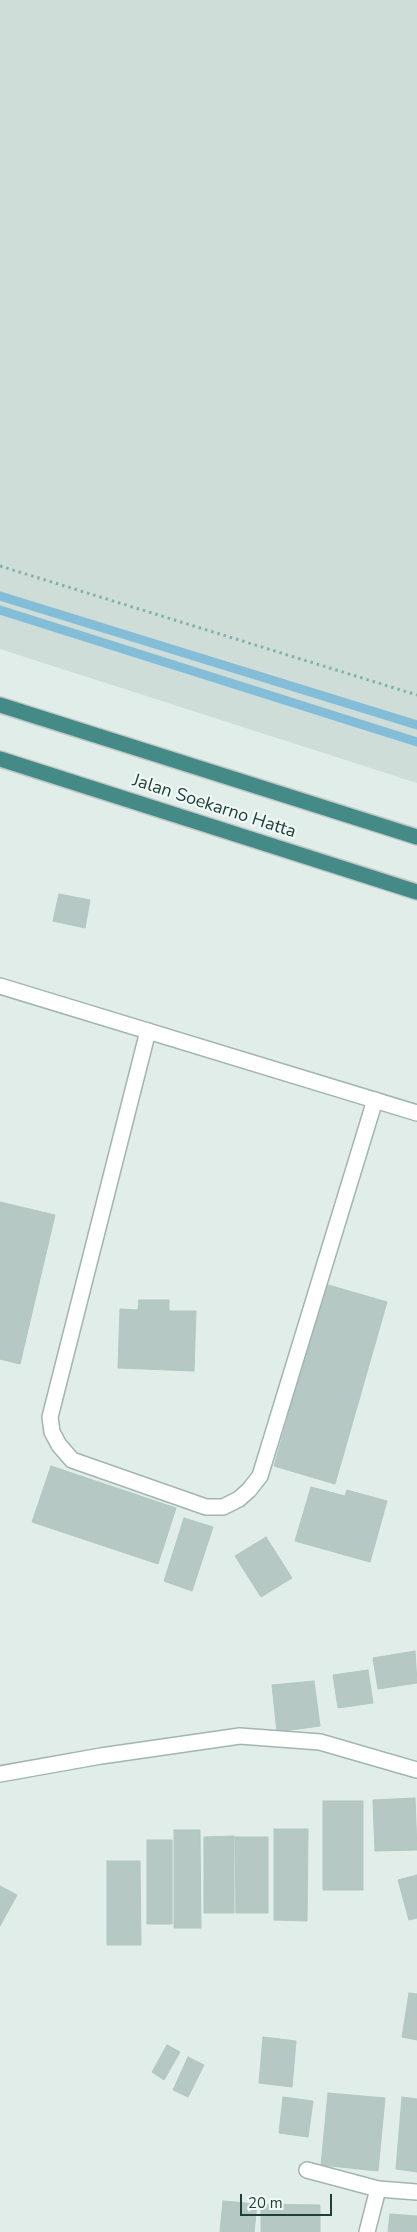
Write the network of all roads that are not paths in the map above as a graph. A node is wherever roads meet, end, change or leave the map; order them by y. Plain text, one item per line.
1 (0, 705) edge
2 (0, 759) edge
3 (417, 836) edge
4 (417, 892) edge
5 (0, 986) edge
6 (148, 1031) junction
7 (375, 1100) junction
8 (417, 1114) edge
9 (417, 1770) edge
10 (0, 1774) edge
11 (308, 2170) dead end
12 (378, 2189) junction
13 (417, 2192) edge
14 (367, 2232) edge

1 - 3 highway, Jalan Soekarno Hatta
2 - 4 highway, Jalan Soekarno Hatta
5 - 6 street
6 - 7 street
6 - 7 street
7 - 8 street
9 - 10 street
11 - 12 street
12 - 13 street
12 - 14 street

